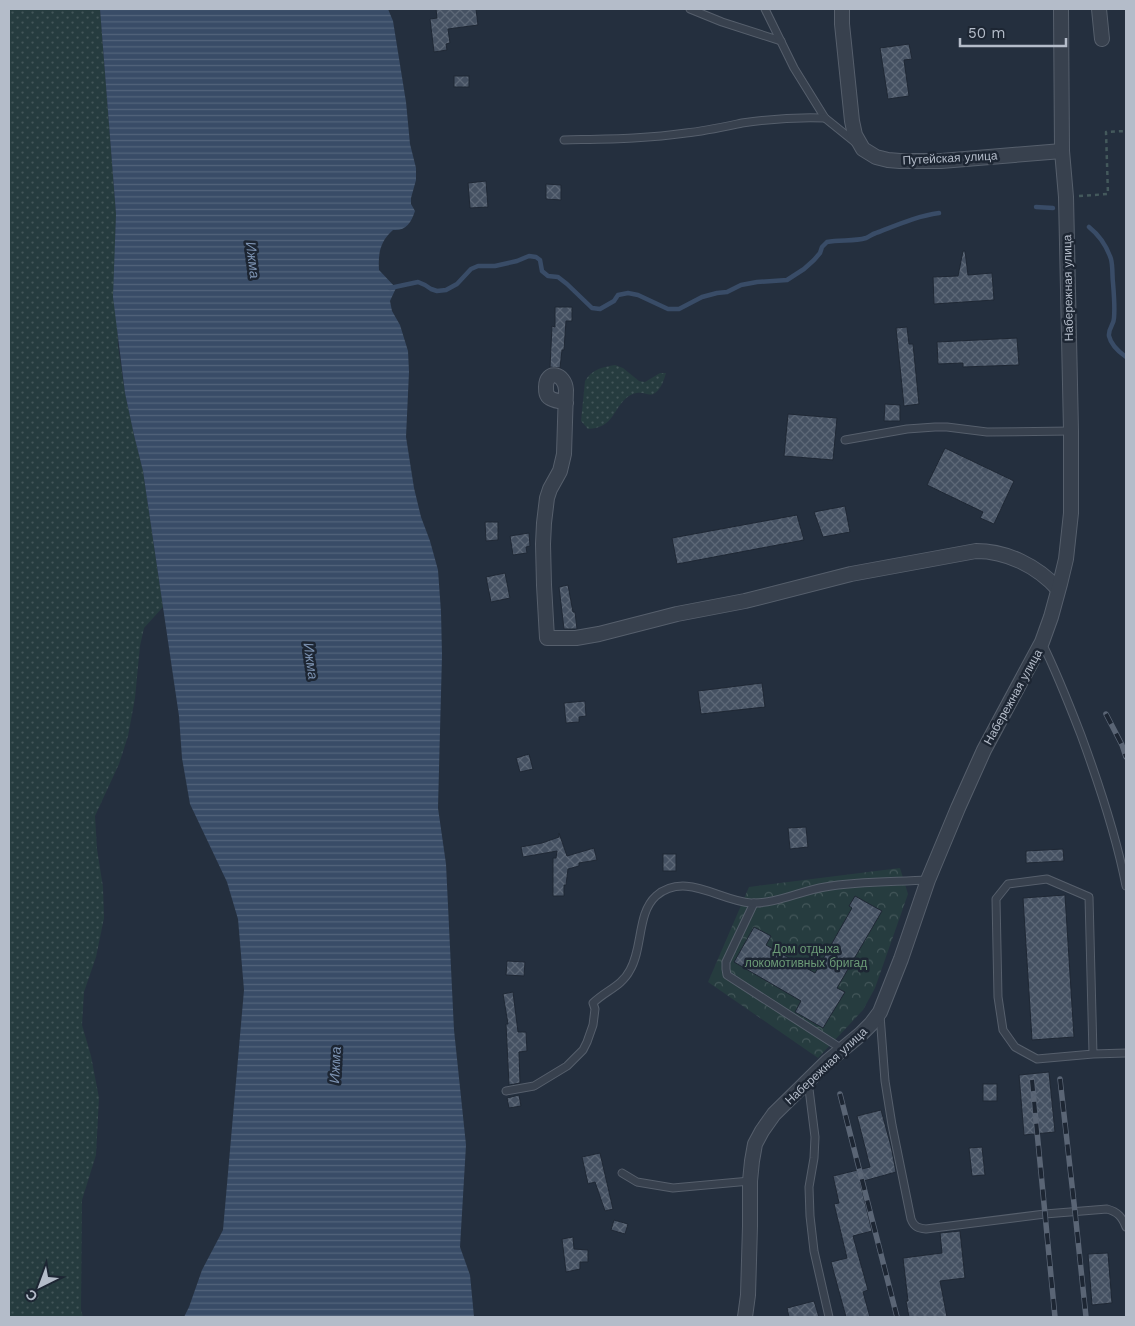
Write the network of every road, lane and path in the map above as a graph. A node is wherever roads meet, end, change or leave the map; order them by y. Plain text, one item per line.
1 (690, 9) edge
2 (765, 9) edge
3 (842, 9) edge
4 (1060, 9) edge
5 (1099, 9) edge
6 (1102, 38) dead end
7 (781, 41) junction
8 (826, 118) junction
9 (1126, 132) edge
10 (564, 140) dead end
11 (863, 149) junction
12 (1062, 151) junction
13 (1066, 197) junction
14 (566, 403) dead end
15 (1071, 431) junction
16 (845, 440) dead end
17 (1058, 589) junction
18 (1042, 642) junction
19 (928, 880) junction
20 (1126, 886) edge
21 (754, 903) junction
22 (880, 1012) junction
23 (842, 1049) junction
24 (1126, 1053) edge
25 (1093, 1054) junction
26 (808, 1081) junction
27 (506, 1091) dead end
28 (622, 1173) dead end
29 (750, 1181) junction
30 (1126, 1227) edge
31 (745, 1317) edge
32 (829, 1317) edge

1 - 7 lane
2 - 7 lane
3 - 11 street
4 - 12 street, Набережная улица
5 - 6 street
7 - 8 lane
8 - 10 lane
8 - 11 lane
9 - 13 path
11 - 12 street, Путейская улица
12 - 13 street, Набережная улица
13 - 15 street, Набережная улица
14 - 17 street
15 - 16 lane
15 - 17 street, Набережная улица
17 - 18 street, Набережная улица
18 - 19 street, Набережная улица
18 - 20 lane
19 - 21 lane
19 - 22 street, Набережная улица
21 - 23 lane
21 - 27 lane
22 - 23 street, Набережная улица
22 - 30 lane
23 - 26 street, Набережная улица
24 - 25 lane
25 - 25 lane
26 - 29 street, Набережная улица
26 - 32 lane
28 - 29 lane
29 - 31 street, Набережная улица

